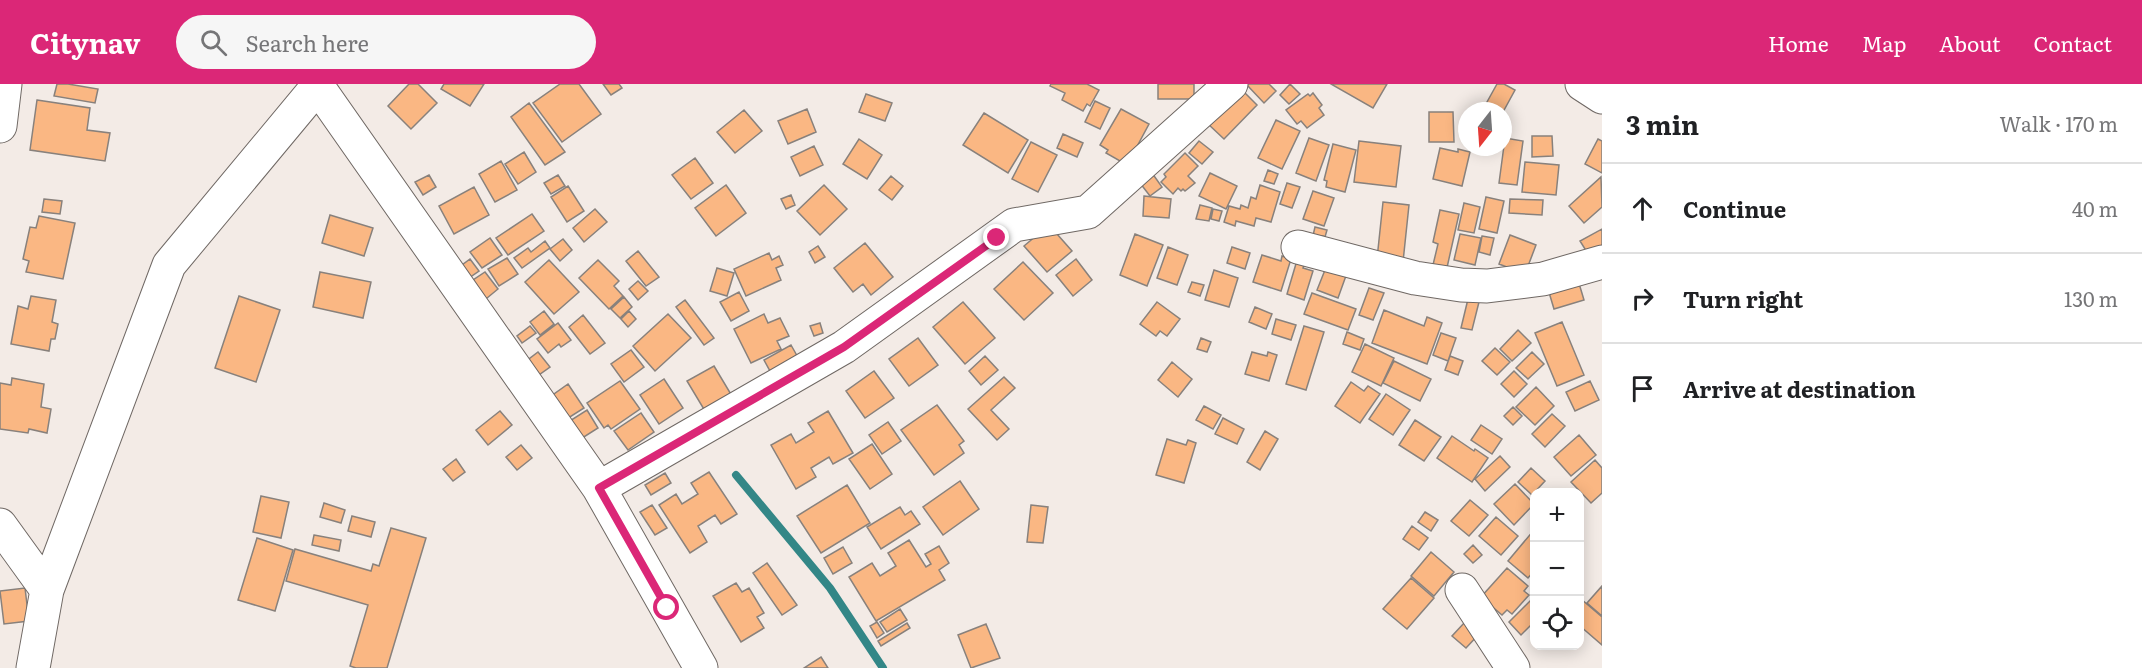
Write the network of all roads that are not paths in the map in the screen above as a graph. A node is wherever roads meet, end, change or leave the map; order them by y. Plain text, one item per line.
1 (5, 84) edge
2 (1231, 84) edge
3 (1582, 84) edge
4 (317, 86) edge
5 (1602, 97) edge
6 (0, 126) edge
7 (1298, 247) dead end
8 (1602, 262) edge
9 (599, 488) junction
10 (0, 525) edge
11 (46, 590) junction
12 (1462, 590) dead end
13 (33, 668) edge
14 (701, 668) edge
15 (1513, 668) edge

1 - 6 street
2 - 9 street
3 - 5 street
4 - 9 street
4 - 11 street
7 - 8 street
9 - 14 street
10 - 11 street
11 - 13 street
12 - 15 street

